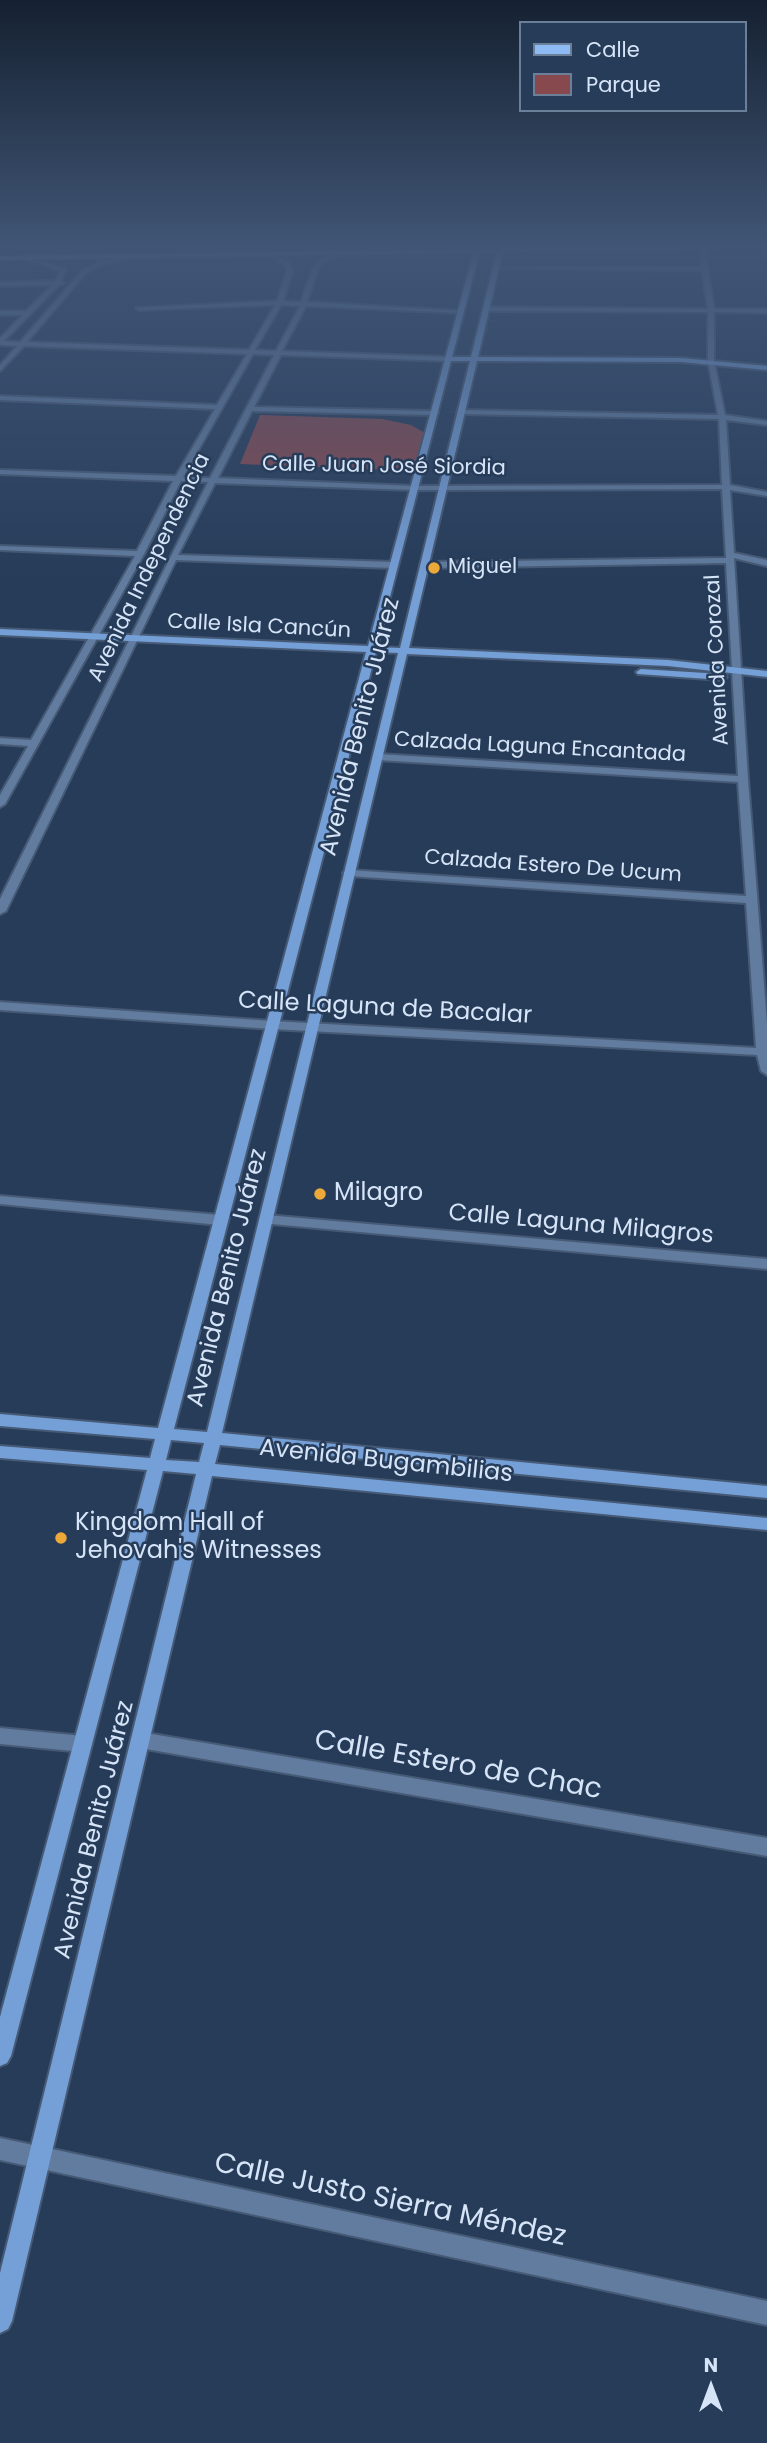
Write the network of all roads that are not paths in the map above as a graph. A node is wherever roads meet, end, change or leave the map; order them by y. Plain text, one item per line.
1 (247, 361) edge
2 (273, 361) edge
3 (447, 361) edge
4 (473, 361) edge
5 (711, 361) joint
6 (767, 368) edge
7 (0, 398) edge
8 (220, 407) junction
9 (248, 409) junction
10 (461, 412) junction
11 (433, 413) junction
12 (722, 417) junction
13 (767, 423) edge
14 (0, 472) edge
15 (178, 479) junction
16 (212, 480) junction
17 (726, 487) junction
18 (414, 488) junction
19 (443, 488) junction
20 (767, 494) edge
21 (0, 548) edge
22 (140, 554) junction
23 (173, 557) junction
24 (730, 557) junction
25 (767, 563) edge
26 (393, 565) junction
27 (424, 565) junction
28 (0, 632) edge
29 (0, 641) edge
30 (92, 641) junction
31 (133, 643) junction
32 (370, 654) junction
33 (402, 656) junction
34 (736, 674) junction
35 (767, 674) edge
36 (767, 683) edge
37 (0, 741) edge
38 (33, 743) junction
39 (378, 757) junction
40 (743, 779) junction
41 (0, 804) edge
42 (349, 873) junction
43 (753, 900) junction
44 (0, 911) edge
45 (0, 1006) edge
46 (272, 1025) junction
47 (313, 1026) junction
48 (765, 1052) edge
49 (767, 1071) edge
50 (0, 1200) edge
51 (220, 1220) junction
52 (266, 1220) junction
53 (767, 1264) edge
54 (0, 1420) edge
55 (164, 1434) junction
56 (213, 1438) junction
57 (0, 1452) edge
58 (156, 1465) junction
59 (206, 1469) junction
60 (767, 1492) edge
61 (767, 1524) edge
62 (0, 1735) edge
63 (140, 1740) junction
64 (83, 1744) junction
65 (767, 1847) edge
66 (0, 2056) edge
67 (0, 2149) edge
68 (40, 2158) junction
69 (767, 2313) edge
70 (0, 2321) edge

1 - 8 street, Avenida Independencia
2 - 9 street, Avenida Independencia
3 - 11 main road, Avenida Benito Juárez
4 - 10 main road, Avenida Benito Juárez
5 - 6 main road
5 - 12 street, Avenida Corozal
7 - 8 street
8 - 15 street, Avenida Independencia
9 - 11 street
9 - 16 street, Avenida Independencia
10 - 12 street
10 - 19 main road, Avenida Benito Juárez
11 - 18 main road, Avenida Benito Juárez
12 - 13 street
12 - 17 street, Avenida Corozal
14 - 15 street, Calle Juan José Siordia
15 - 16 street, Calle Juan José Siordia
15 - 22 street, Avenida Independencia
16 - 18 street, Calle Juan José Siordia
16 - 23 street, Avenida Independencia
17 - 19 street, Calle Juan José Siordia
17 - 20 street, Calle Juan José Siordia
17 - 24 street, Avenida Corozal
18 - 19 street, Calle Juan José Siordia
18 - 26 main road, Avenida Benito Juárez
19 - 27 main road, Avenida Benito Juárez
21 - 22 street
22 - 30 street, Avenida Independencia
23 - 26 street
23 - 31 street, Avenida Independencia
24 - 25 street
24 - 27 street
24 - 34 street, Avenida Corozal
26 - 32 main road, Avenida Benito Juárez
27 - 33 main road, Avenida Benito Juárez
28 - 30 main road, Calle Isla Cancún
29 - 30 main road, Calle Isla Cancún
30 - 31 main road, Calle Isla Cancún
30 - 38 street, Avenida Independencia
31 - 32 main road, Calle Isla Cancún
31 - 44 street, Avenida Independencia
32 - 33 main road, Calle Isla Cancún
32 - 46 main road, Avenida Benito Juárez
33 - 34 main road, Calle Isla Cancún
33 - 39 main road, Avenida Benito Juárez
34 - 35 main road, Calle Isla Cancún
34 - 36 main road, Calle Isla Cancún
34 - 40 street, Avenida Corozal
37 - 38 street
38 - 41 street, Avenida Independencia
39 - 40 street, Calzada Laguna Encantada
39 - 42 main road, Avenida Benito Juárez
40 - 43 street, Avenida Corozal
42 - 43 street, Calzada Estero De Ucum
42 - 47 main road, Avenida Benito Juárez
43 - 48 street, Avenida Corozal
45 - 46 street, Calle Laguna de Bacalar
46 - 47 street, Calle Laguna de Bacalar
46 - 51 main road, Avenida Benito Juárez
47 - 48 street, Calle Laguna de Bacalar
47 - 52 main road, Avenida Benito Juárez
48 - 49 street, Avenida Corozal
50 - 51 street
51 - 55 main road, Avenida Benito Juárez
52 - 53 street, Calle Laguna Milagros
52 - 56 main road, Avenida Benito Juárez
54 - 55 main road, Avenida Bugambilias
55 - 56 main road, Avenida Bugambilias
55 - 58 main road, Avenida Benito Juárez
56 - 59 main road, Avenida Benito Juárez
56 - 60 main road, Avenida Bugambilias
57 - 58 main road, Avenida Bugambilias
58 - 59 main road, Avenida Bugambilias
58 - 64 main road, Avenida Benito Juárez
59 - 61 main road, Avenida Bugambilias
59 - 63 main road, Avenida Benito Juárez
62 - 64 street
63 - 65 street, Calle Estero de Chac
63 - 68 main road, Avenida Benito Juárez
64 - 66 main road, Avenida Benito Juárez
67 - 68 street, Calle Justo Sierra Méndez
68 - 69 street, Calle Justo Sierra Méndez
68 - 70 main road, Avenida Benito Juárez

